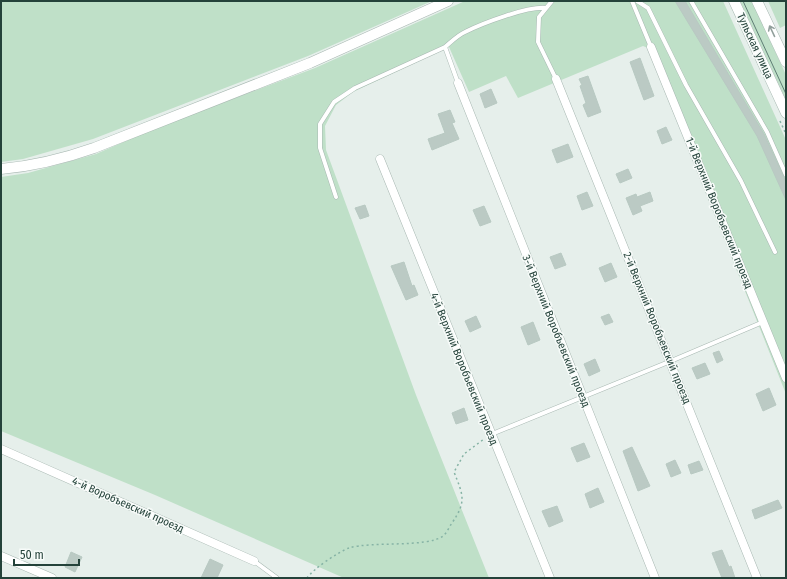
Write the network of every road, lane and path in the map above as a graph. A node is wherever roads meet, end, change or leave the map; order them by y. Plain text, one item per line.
1 (448, 1) edge
2 (552, 1) edge
3 (632, 1) edge
4 (638, 1) edge
5 (691, 1) edge
6 (734, 1) edge
7 (757, 1) edge
8 (546, 8) junction
9 (444, 47) junction
10 (651, 47) joint
11 (786, 62) edge
12 (556, 79) joint
13 (458, 83) joint
14 (786, 113) edge
15 (380, 159) dead end
16 (1, 169) edge
17 (786, 175) edge
18 (336, 197) dead end
19 (775, 252) dead end
20 (763, 322) junction
21 (671, 361) junction
22 (786, 378) edge
23 (582, 398) junction
24 (491, 434) junction
25 (1, 449) edge
26 (1, 556) edge
27 (254, 561) joint
28 (52, 578) edge
29 (277, 578) edge
30 (307, 578) edge
31 (550, 578) edge
32 (655, 578) edge
33 (757, 578) edge

1 - 16 street
2 - 8 lane
3 - 10 lane
4 - 19 lane
5 - 17 lane
6 - 14 street, Тульская улица
11 -> 7 street, Тульская улица
8 - 9 lane
8 - 12 lane
9 - 13 lane
9 - 18 lane
10 - 20 street, 1-й Верхний Воробъевский проезд
12 - 21 street, 2-й Верхний Воробъевский проезд
13 - 23 street, 3-й Верхний Воробъевский проезд
15 - 24 street, 4-й Верхний Воробъевский проезд
20 - 21 lane
20 - 22 street, 1-й Верхний Воробъевский проезд
21 - 23 lane
21 - 33 street, 2-й Верхний Воробъевский проезд
23 - 24 lane
23 - 32 street, 3-й Верхний Воробъевский проезд
24 - 30 path
24 - 31 street, 4-й Верхний Воробъевский проезд
25 - 27 street, 4-й Воробъевский проезд
26 - 28 street
27 - 29 lane

